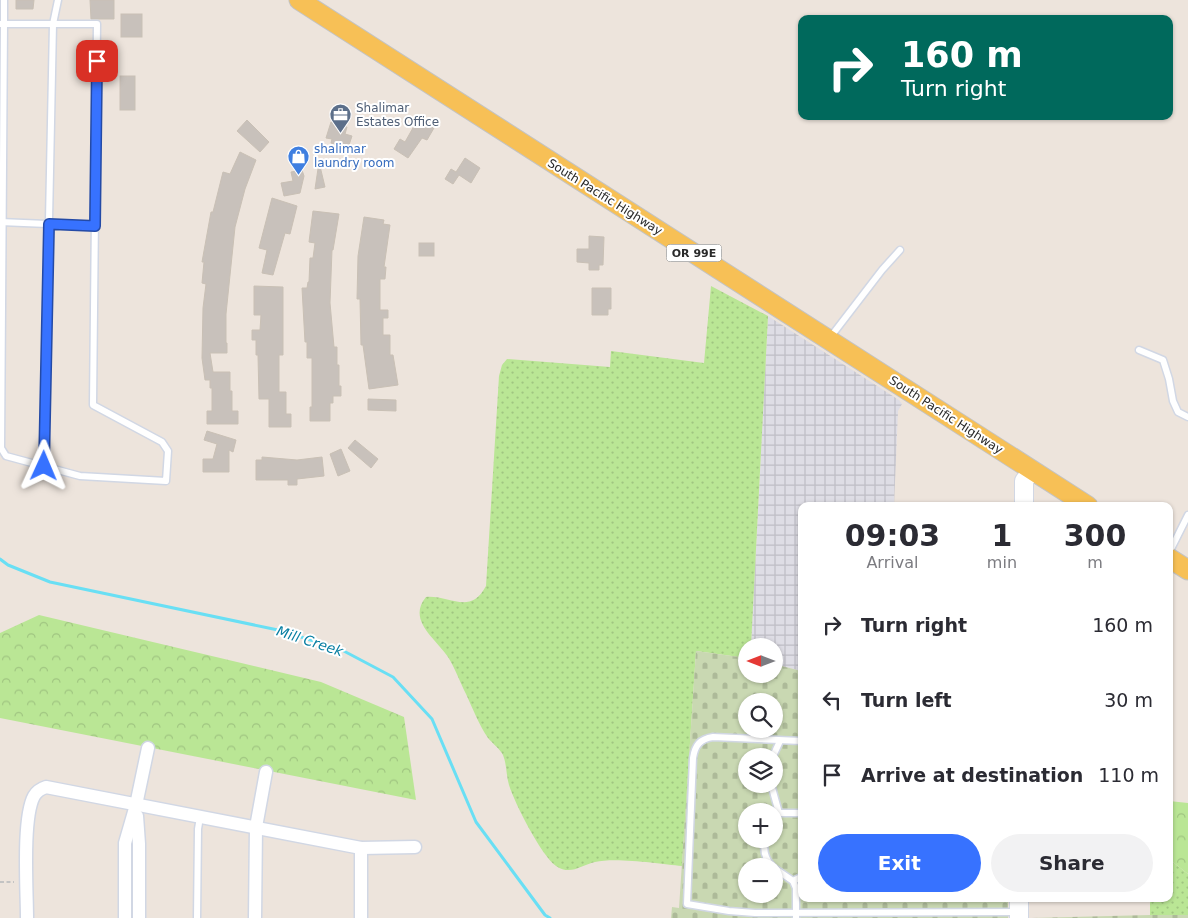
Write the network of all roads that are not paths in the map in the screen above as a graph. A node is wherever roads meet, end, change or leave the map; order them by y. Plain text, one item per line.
1 (4, 0) edge
2 (58, 0) edge
3 (299, 0) edge
4 (2, 24) edge
5 (53, 24) junction
6 (2, 222) edge
7 (49, 224) junction
8 (95, 226) junction
9 (900, 250) dead end
10 (828, 340) junction
11 (1139, 350) dead end
12 (1188, 418) edge
13 (44, 466) junction
14 (1032, 470) junction
15 (1024, 502) edge
16 (1082, 502) edge
17 (1188, 515) edge
18 (1173, 545) edge
19 (1173, 561) edge
20 (1188, 570) edge
21 (780, 741) junction
22 (798, 741) edge
23 (148, 748) dead end
24 (777, 748) edge
25 (266, 772) dead end
26 (136, 804) junction
27 (783, 812) edge
28 (798, 812) edge
29 (200, 817) junction
30 (256, 827) junction
31 (415, 847) dead end
32 (361, 848) junction
33 (783, 874) edge
34 (798, 878) edge
35 (793, 881) junction
36 (1019, 910) edge
37 (796, 915) edge
38 (26, 918) edge
39 (125, 918) edge
40 (139, 918) edge
41 (197, 918) edge
42 (255, 918) edge
43 (361, 918) edge

1 - 4 lane
2 - 5 lane
3 - 10 main road, South Pacific Highway / OR 99E
4 - 5 lane
4 - 6 lane
5 - 7 lane
5 - 8 lane
6 - 7 lane
6 - 13 lane
7 - 8 lane
7 - 13 lane
8 - 13 lane
9 - 10 lane
10 - 14 main road, South Pacific Highway / OR 99E
11 - 12 lane
14 - 15 street
14 - 16 main road, South Pacific Highway / OR 99E
17 - 18 lane
19 - 20 main road
21 - 22 lane
21 - 24 lane
21 - 37 lane
23 - 26 street
25 - 30 street
26 - 29 street
26 - 38 street
26 - 39 street
26 - 40 street
27 - 28 lane
29 - 30 street
29 - 41 lane
30 - 32 street
30 - 42 street
31 - 32 street
32 - 43 street
33 - 35 lane
34 - 35 lane
35 - 37 lane
36 - 37 lane

